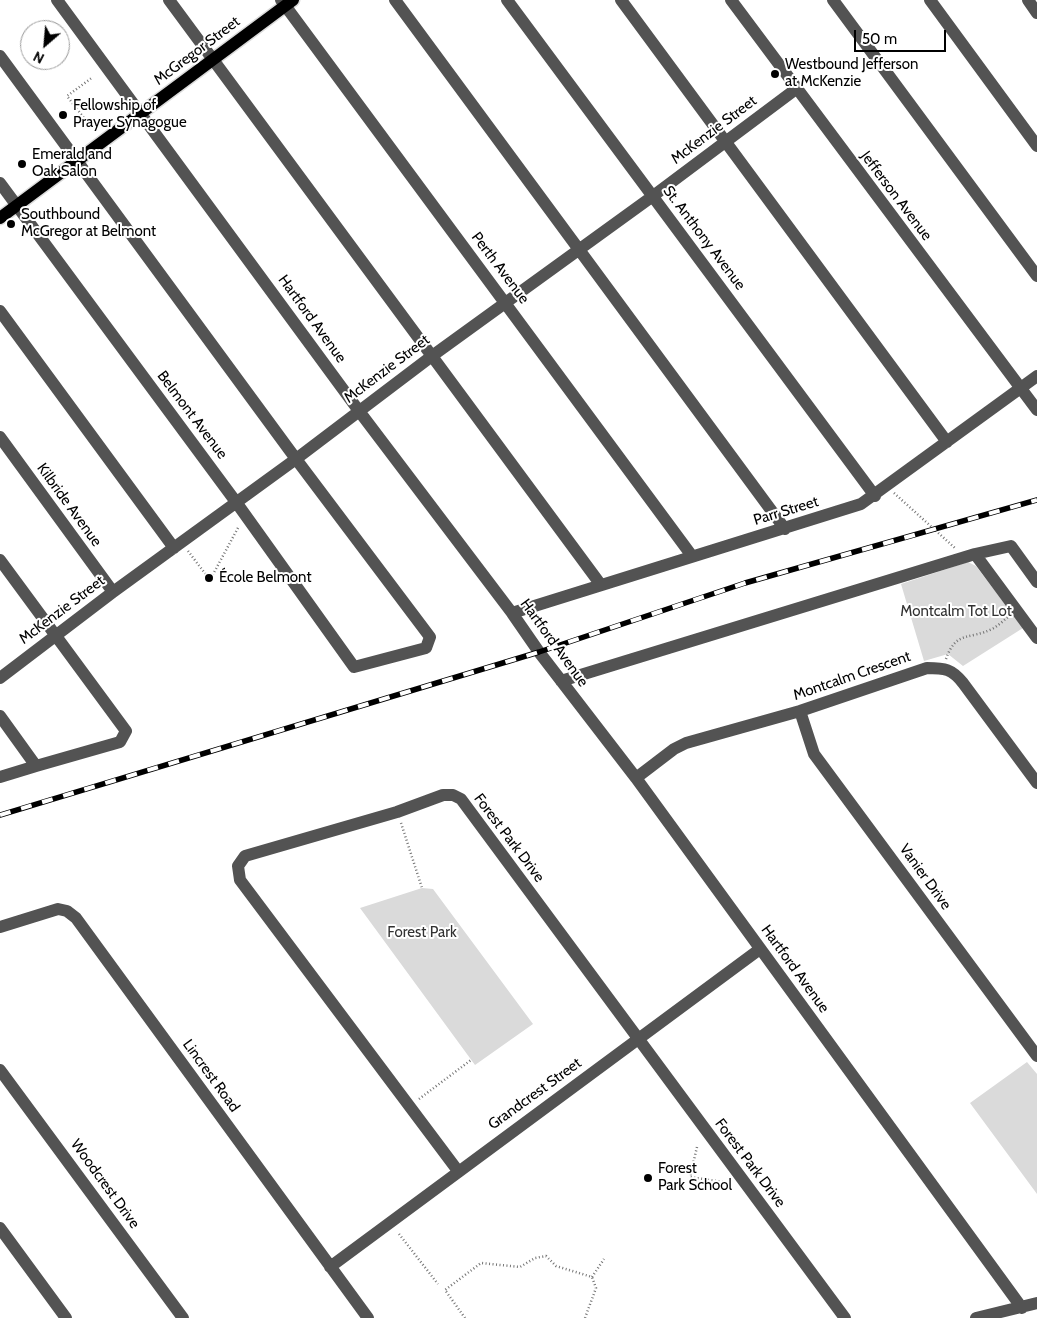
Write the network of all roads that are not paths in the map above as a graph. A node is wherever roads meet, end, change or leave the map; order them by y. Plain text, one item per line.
1 (57, 0) edge
2 (169, 0) edge
3 (395, 0) edge
4 (507, 0) edge
5 (621, 0) edge
6 (731, 0) edge
7 (833, 0) edge
8 (930, 0) edge
9 (1028, 0) edge
10 (287, 2) edge
11 (1037, 12) edge
12 (0, 56) edge
13 (213, 59) junction
14 (796, 89) junction
15 (141, 113) junction
16 (726, 142) junction
17 (1037, 146) edge
18 (77, 160) junction
19 (0, 183) edge
20 (653, 196) junction
21 (16, 205) junction
22 (0, 218) edge
23 (580, 249) junction
24 (1037, 276) edge
25 (506, 303) junction
26 (0, 311) edge
27 (432, 356) junction
28 (1037, 376) edge
29 (1021, 388) junction
30 (359, 410) junction
31 (1037, 410) edge
32 (0, 437) edge
33 (947, 442) junction
34 (296, 459) junction
35 (875, 496) junction
36 (236, 502) junction
37 (785, 529) junction
38 (178, 545) junction
39 (692, 556) junction
40 (970, 556) junction
41 (0, 560) edge
42 (1037, 582) edge
43 (601, 585) junction
44 (113, 592) junction
45 (512, 614) junction
46 (56, 635) junction
47 (1037, 638) edge
48 (0, 678) edge
49 (561, 681) junction
50 (800, 711) junction
51 (0, 716) edge
52 (36, 766) junction
53 (0, 777) edge
54 (636, 778) junction
55 (1037, 784) edge
56 (0, 927) edge
57 (760, 949) junction
58 (637, 1039) junction
59 (1037, 1056) edge
60 (0, 1070) edge
61 (458, 1171) junction
62 (0, 1228) edge
63 (330, 1267) junction
64 (1037, 1303) edge
65 (1022, 1308) junction
66 (66, 1318) edge
67 (183, 1318) edge
68 (368, 1318) edge
69 (845, 1318) edge
70 (976, 1318) edge

1 - 15 street, Hartford Avenue
2 - 13 street
3 - 23 street
4 - 20 street, St. Anthony Avenue
5 - 16 street
6 - 14 street, Jefferson Avenue
7 - 24 street
8 - 17 street
9 - 11 street
10 - 13 main road, McGregor Street
10 - 25 street, Perth Avenue
12 - 18 street
13 - 15 main road, McGregor Street
13 - 27 street
14 - 16 street, McKenzie Street
14 - 29 street, Jefferson Avenue
15 - 18 main road, McGregor Street
15 - 30 street, Hartford Avenue
16 - 20 street, McKenzie Street
16 - 33 street
18 - 21 main road, McGregor Street
18 - 34 street
19 - 21 street, Belmont Avenue
20 - 23 street, McKenzie Street
20 - 35 street, St. Anthony Avenue
21 - 22 main road, McGregor Street
21 - 36 street, Belmont Avenue
23 - 25 street, McKenzie Street
23 - 37 street
25 - 27 street, McKenzie Street
25 - 39 street, Perth Avenue
26 - 38 street
27 - 30 street, McKenzie Street
27 - 43 street
28 - 29 street, Parr Street
29 - 31 street, Jefferson Avenue
29 - 33 street, Parr Street
30 - 34 street, McKenzie Street
30 - 45 street, Hartford Avenue
32 - 44 street, Kilbride Avenue
33 - 35 street, Parr Street
34 - 36 street, McKenzie Street
34 - 36 street, Belmont Avenue
35 - 37 street, Parr Street
36 - 38 street, McKenzie Street
37 - 39 street, Parr Street
38 - 44 street, McKenzie Street
39 - 43 street, Parr Street
40 - 42 street
40 - 47 street
40 - 49 street
41 - 46 street
43 - 45 street, Parr Street
44 - 46 street, McKenzie Street
45 - 49 street, Hartford Avenue
46 - 48 street, McKenzie Street
46 - 52 street
49 - 54 street, Hartford Avenue
50 - 54 street, Montcalm Crescent
50 - 55 street, Montcalm Crescent
50 - 59 street, Vanier Drive
51 - 52 street
52 - 53 street
54 - 57 street, Hartford Avenue
56 - 63 street, Lincrest Road
57 - 58 street, Grandcrest Street
57 - 65 street, Hartford Avenue
58 - 61 street, Grandcrest Street
58 - 61 street, Forest Park Drive
58 - 69 street, Forest Park Drive
60 - 67 street, Woodcrest Drive
61 - 63 street, Grandcrest Street
62 - 66 street
63 - 68 street, Lincrest Road
64 - 65 street
65 - 70 street

